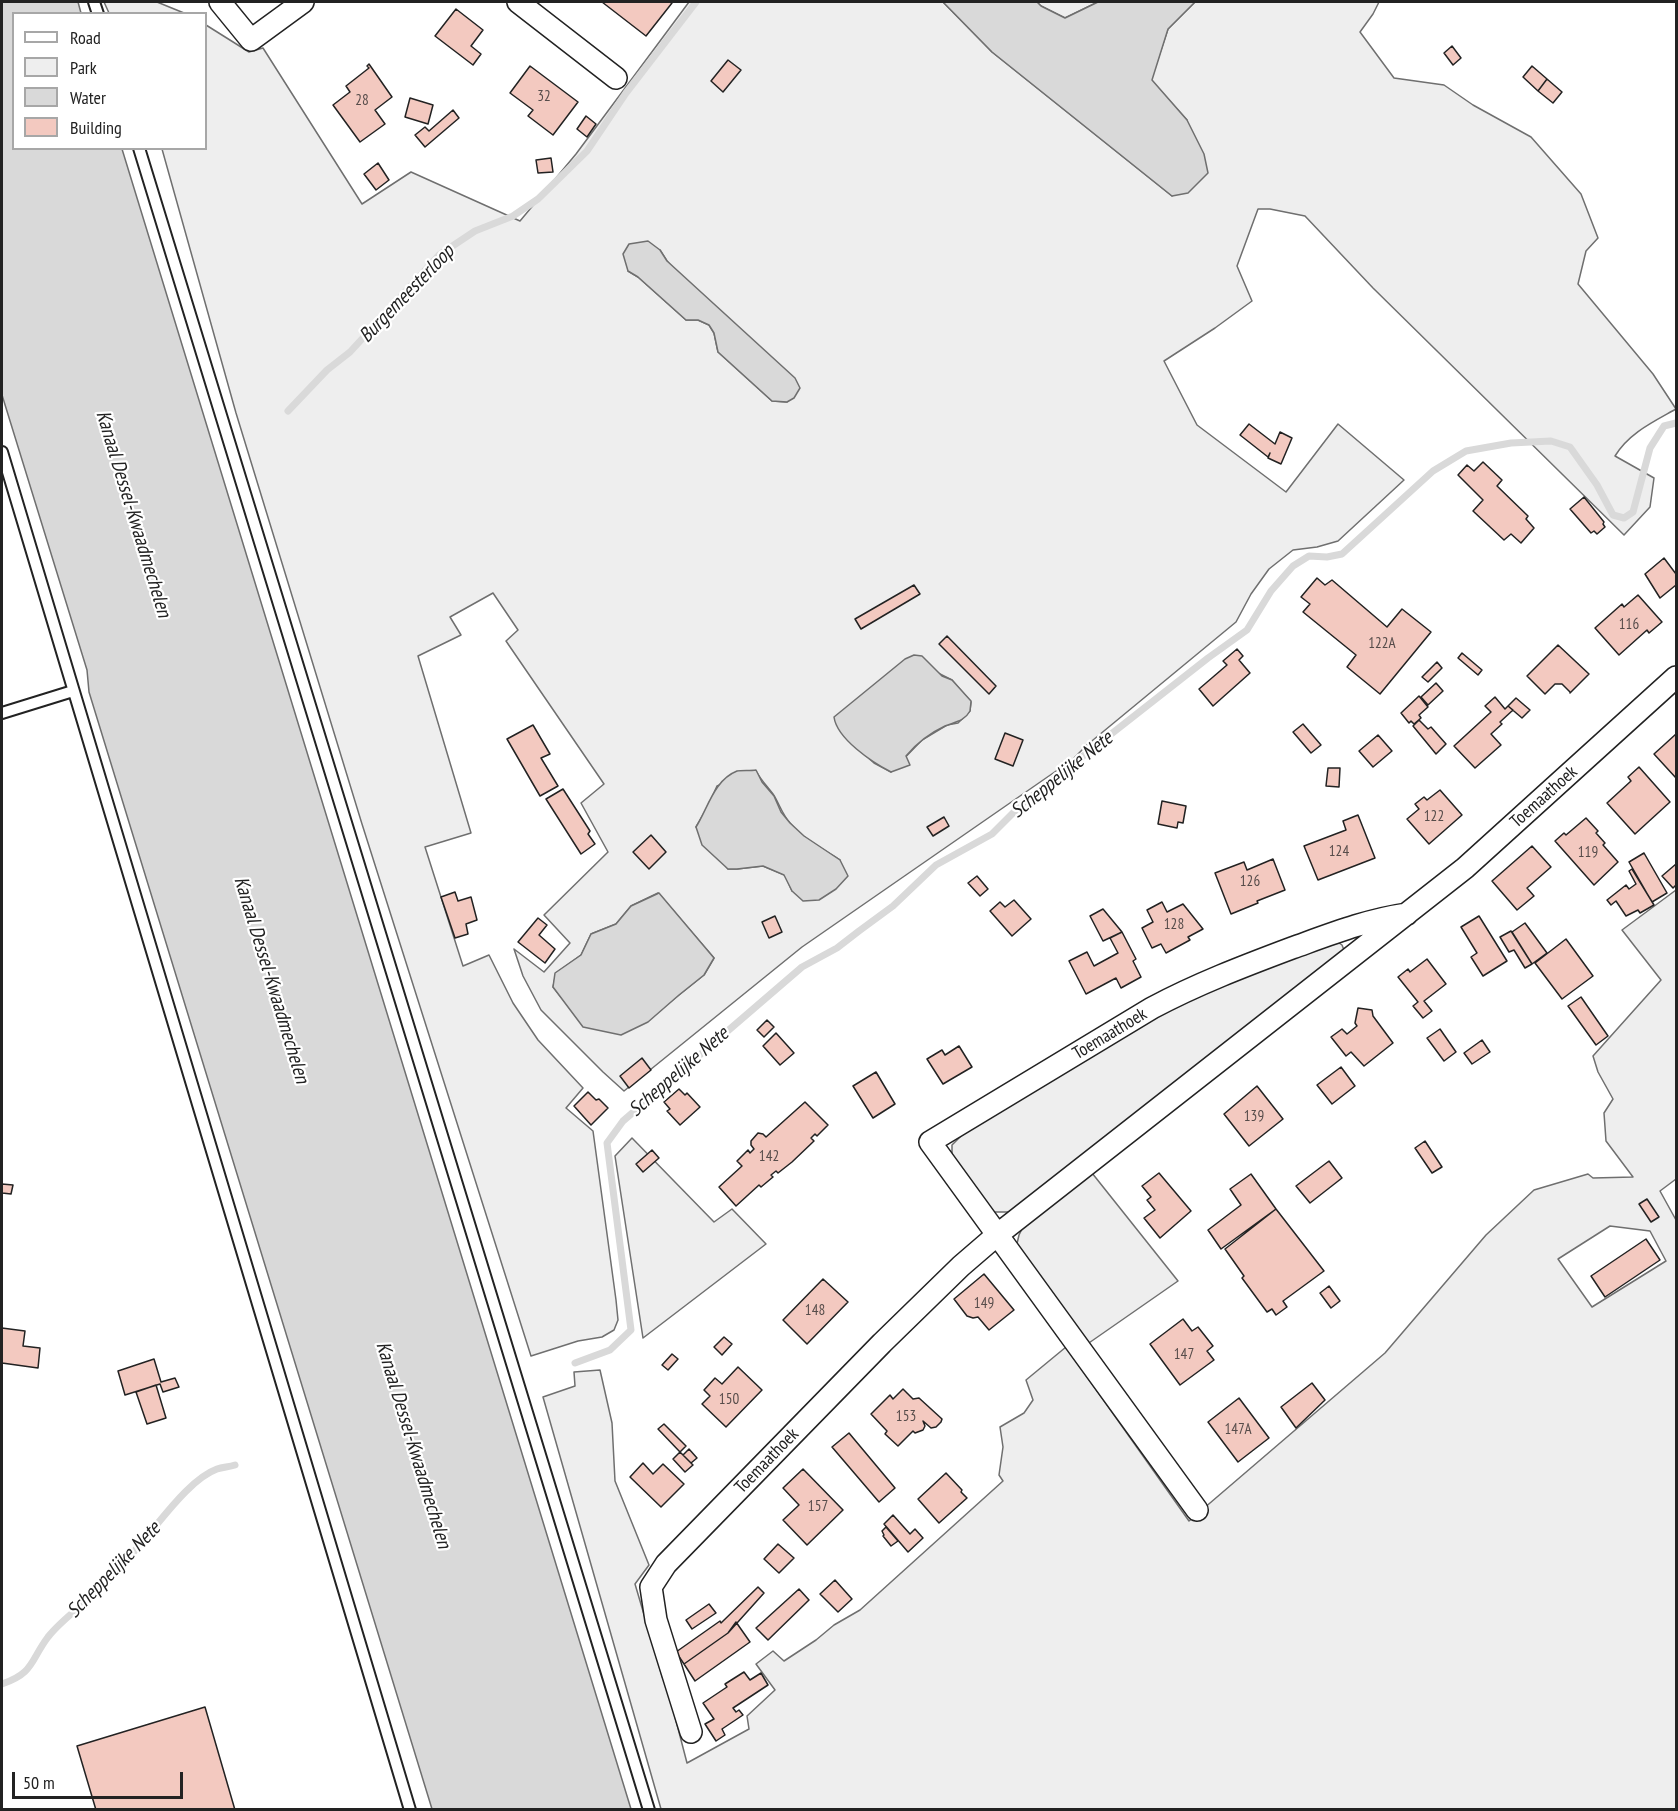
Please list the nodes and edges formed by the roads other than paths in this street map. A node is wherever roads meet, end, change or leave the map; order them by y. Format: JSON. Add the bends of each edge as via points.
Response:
{"nodes":[{"id":1,"x":220,"y":2,"type":"edge"},
{"id":2,"x":303,"y":2,"type":"edge"},
{"id":3,"x":518,"y":2,"type":"edge"},
{"id":4,"x":616,"y":78,"type":"dead end"},
{"id":5,"x":140,"y":150,"type":"edge"},
{"id":6,"x":2,"y":452,"type":"edge"},
{"id":7,"x":1677,"y":677,"type":"edge"},
{"id":8,"x":73,"y":691,"type":"junction"},
{"id":9,"x":2,"y":713,"type":"edge"},
{"id":10,"x":1409,"y":913,"type":"junction"},
{"id":11,"x":997,"y":1235,"type":"junction"},
{"id":12,"x":1197,"y":1510,"type":"dead end"},
{"id":13,"x":691,"y":1732,"type":"dead end"},
{"id":14,"x":410,"y":1809,"type":"edge"},
{"id":15,"x":650,"y":1809,"type":"edge"}],
"edges":[{"from":1,"to":2,"type":"street","via":[[251,40]]},
{"from":3,"to":4,"type":"street"},
{"from":5,"to":15,"type":"lane"},
{"from":6,"to":8,"type":"lane"},
{"from":7,"to":10,"type":"street","name":"Toemaathoek","via":[[1466,868]]},
{"from":8,"to":9,"type":"lane"},
{"from":8,"to":14,"type":"lane"},
{"from":10,"to":11,"type":"street","name":"Toemaathoek"},
{"from":10,"to":11,"type":"street","name":"Toemaathoek","via":[[1377,918],[1330,934],[1189,989],[930,1142]]},
{"from":11,"to":12,"type":"street","name":"Toemaathoek"},
{"from":11,"to":13,"type":"street","name":"Toemaathoek","via":[[882,1343],[666,1564],[651,1587],[656,1620]]}]}
